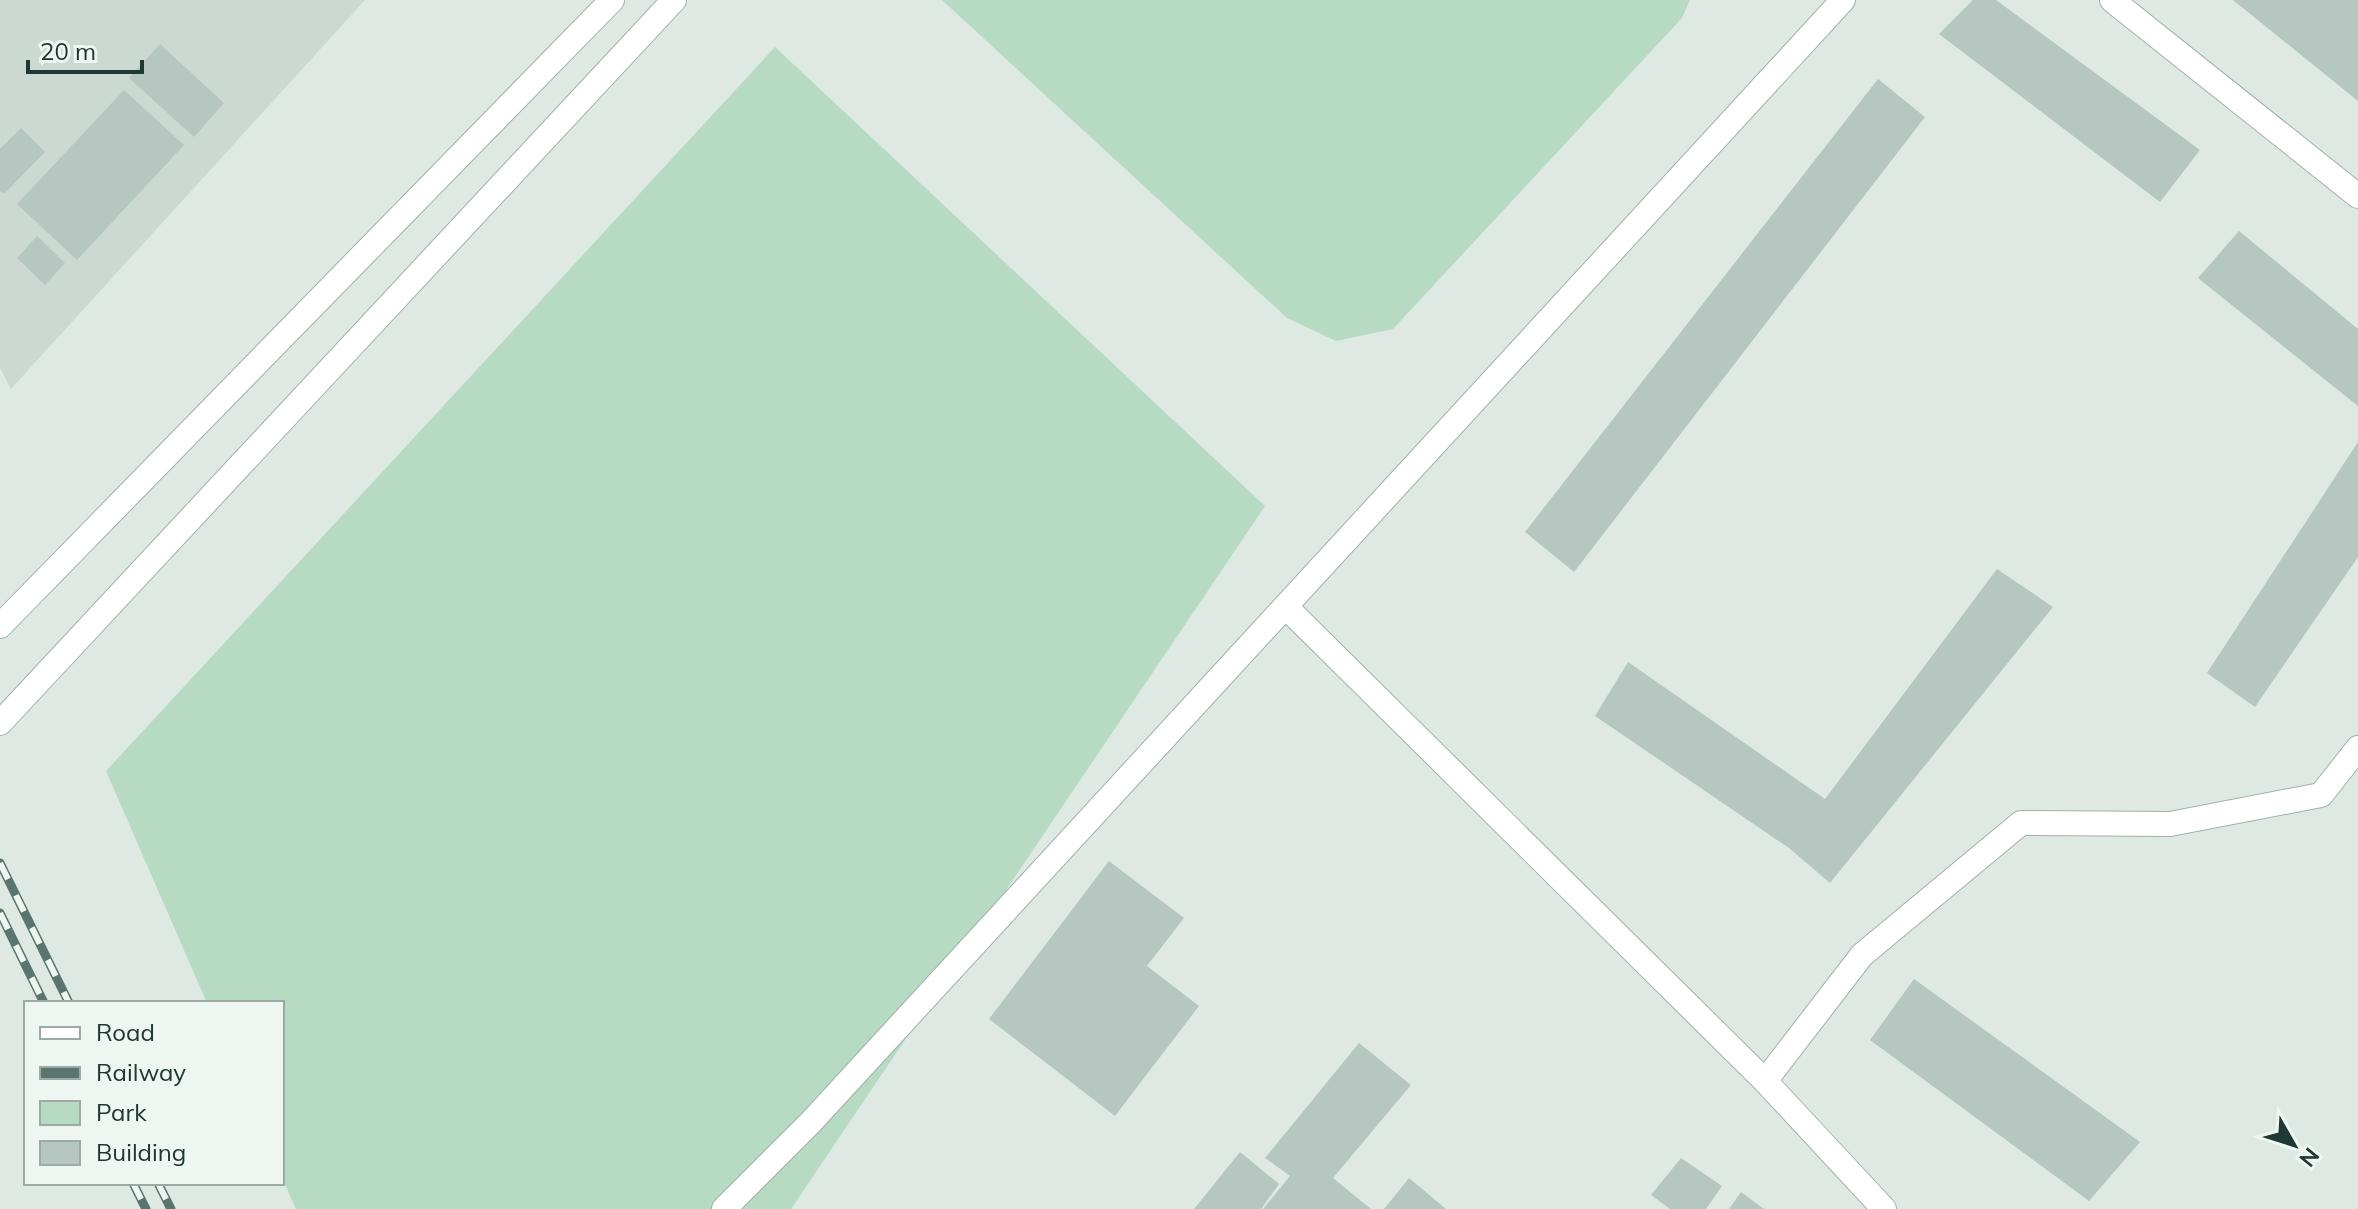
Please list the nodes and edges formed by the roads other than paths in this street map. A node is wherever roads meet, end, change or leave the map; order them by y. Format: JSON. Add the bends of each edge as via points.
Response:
{"nodes":[{"id":1,"x":612,"y":0,"type":"edge"},
{"id":2,"x":674,"y":0,"type":"edge"},
{"id":3,"x":1843,"y":0,"type":"edge"},
{"id":4,"x":2112,"y":0,"type":"edge"},
{"id":5,"x":2358,"y":196,"type":"edge"},
{"id":6,"x":1286,"y":607,"type":"junction"},
{"id":7,"x":0,"y":626,"type":"edge"},
{"id":8,"x":0,"y":723,"type":"edge"},
{"id":9,"x":2358,"y":748,"type":"edge"},
{"id":10,"x":1765,"y":1081,"type":"junction"},
{"id":11,"x":731,"y":1207,"type":"edge"},
{"id":12,"x":1884,"y":1209,"type":"edge"}],
"edges":[{"from":1,"to":7,"type":"street"},
{"from":2,"to":8,"type":"street"},
{"from":3,"to":6,"type":"street"},
{"from":4,"to":5,"type":"street"},
{"from":6,"to":10,"type":"street"},
{"from":6,"to":11,"type":"street"},
{"from":9,"to":10,"type":"street","via":[[2321,795],[2170,824],[2021,823],[1862,955]]},
{"from":10,"to":12,"type":"street"}]}
